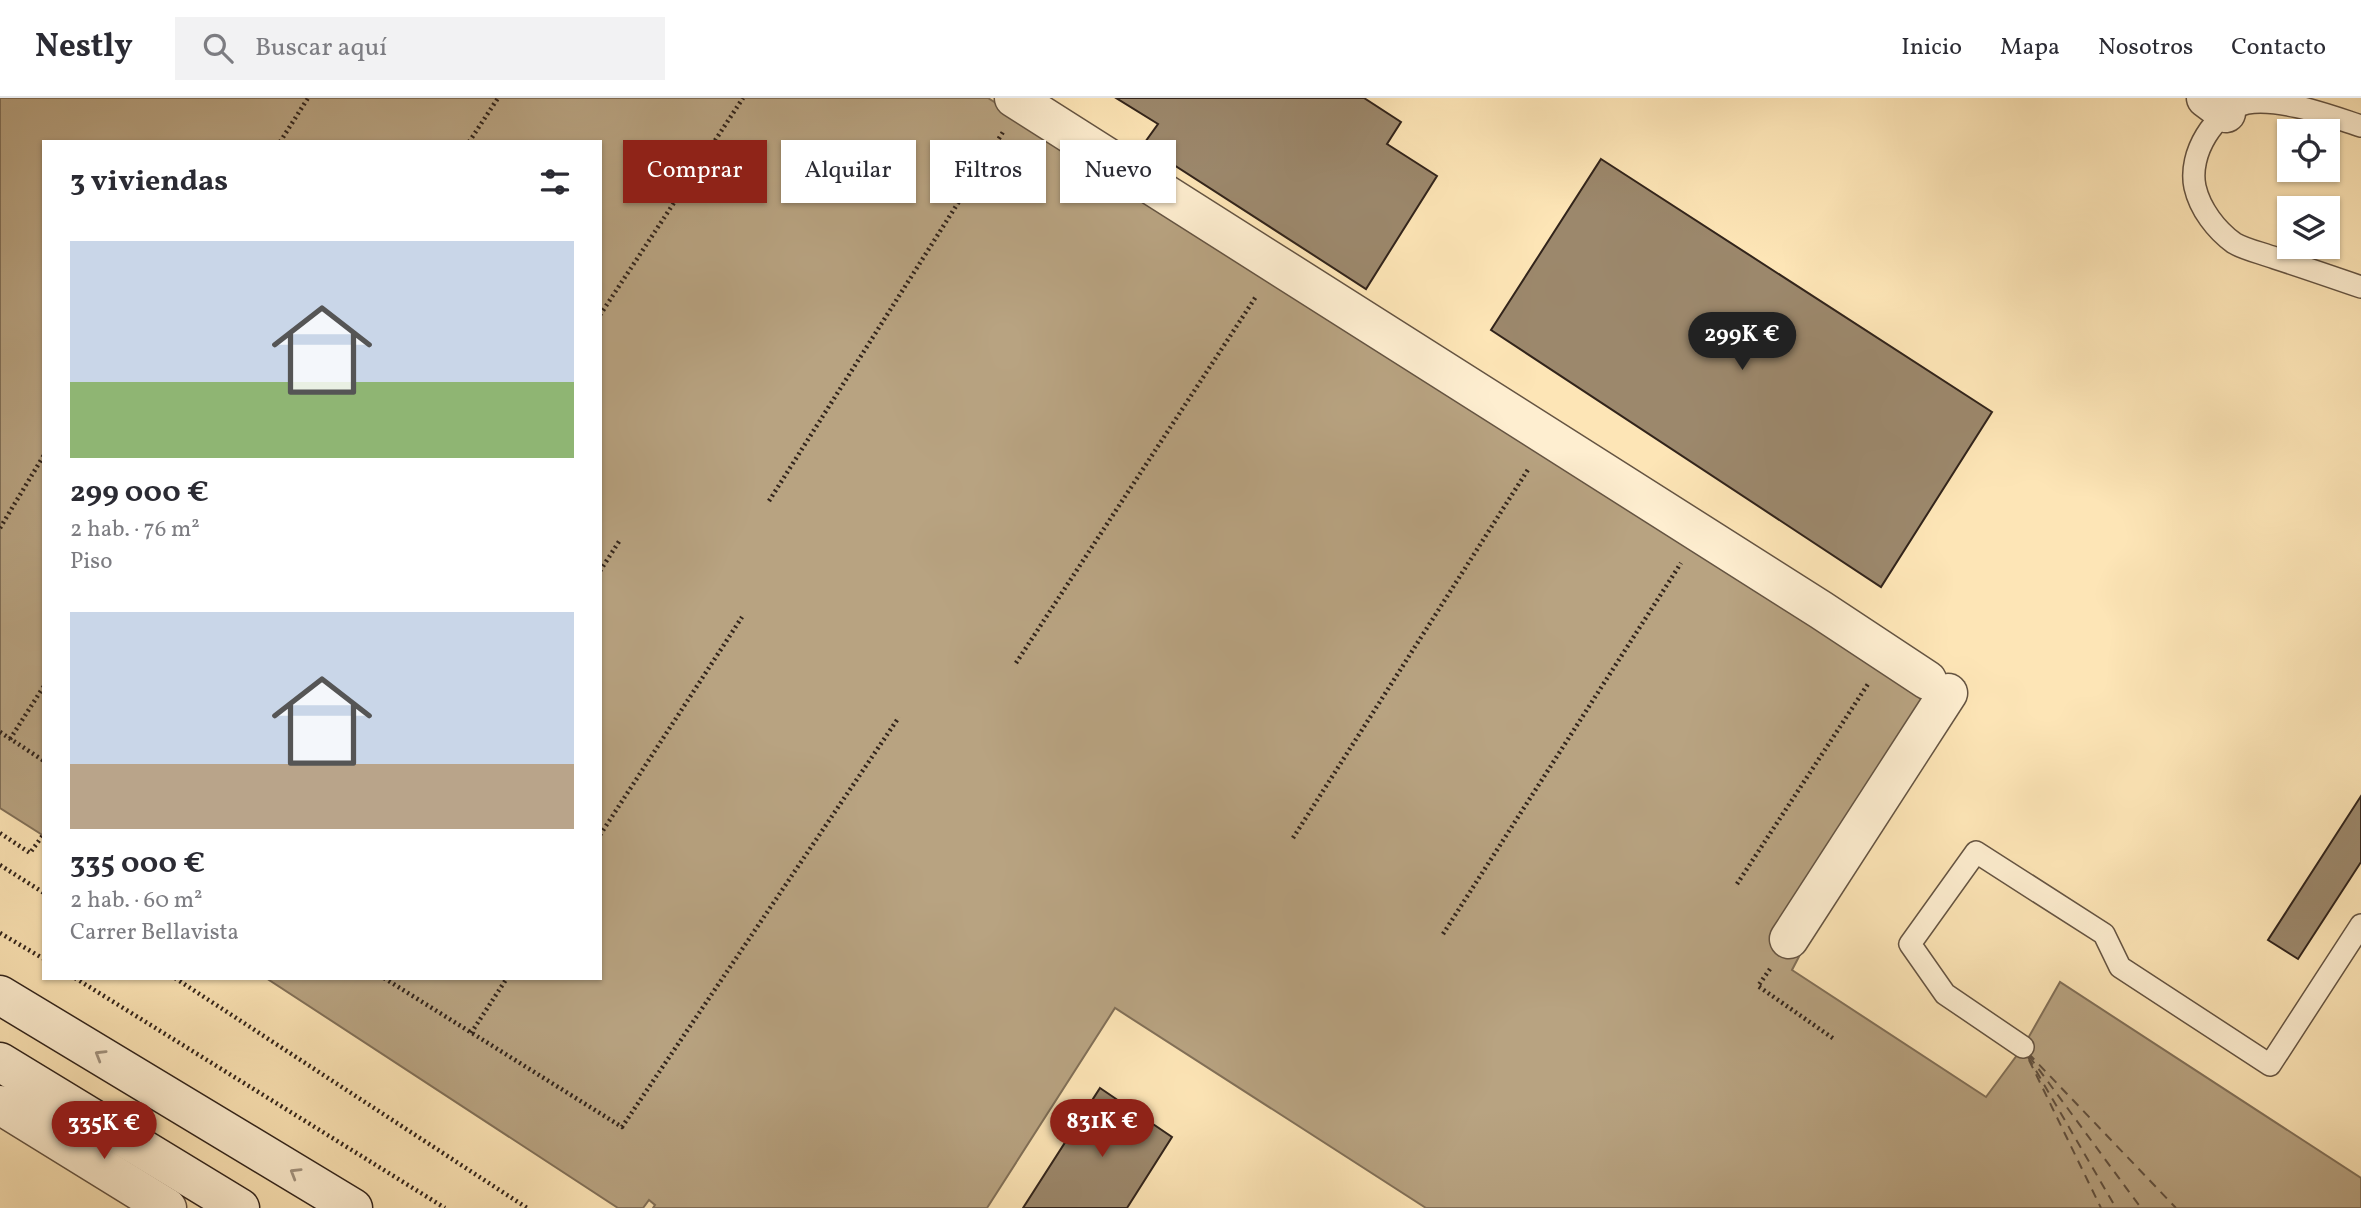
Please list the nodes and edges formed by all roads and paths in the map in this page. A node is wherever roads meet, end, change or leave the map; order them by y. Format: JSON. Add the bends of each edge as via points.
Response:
{"nodes":[{"id":1,"x":308,"y":98,"type":"edge"},
{"id":2,"x":498,"y":98,"type":"edge"},
{"id":3,"x":743,"y":98,"type":"edge"},
{"id":4,"x":2216,"y":105,"type":"edge"},
{"id":5,"x":1010,"y":112,"type":"edge"},
{"id":6,"x":2361,"y":127,"type":"edge"},
{"id":7,"x":281,"y":140,"type":"edge"},
{"id":8,"x":471,"y":140,"type":"edge"},
{"id":9,"x":2361,"y":287,"type":"edge"},
{"id":10,"x":1260,"y":291,"type":"dead end"},
{"id":11,"x":602,"y":312,"type":"edge"},
{"id":12,"x":42,"y":458,"type":"edge"},
{"id":13,"x":1533,"y":462,"type":"dead end"},
{"id":14,"x":769,"y":500,"type":"dead end"},
{"id":15,"x":0,"y":527,"type":"edge"},
{"id":16,"x":620,"y":540,"type":"dead end"},
{"id":17,"x":1683,"y":559,"type":"dead end"},
{"id":18,"x":602,"y":568,"type":"edge"},
{"id":19,"x":743,"y":617,"type":"dead end"},
{"id":20,"x":1016,"y":663,"type":"dead end"},
{"id":21,"x":1873,"y":677,"type":"dead end"},
{"id":22,"x":42,"y":689,"type":"edge"},
{"id":23,"x":899,"y":717,"type":"dead end"},
{"id":24,"x":0,"y":732,"type":"edge"},
{"id":25,"x":10,"y":739,"type":"junction"},
{"id":26,"x":42,"y":760,"type":"edge"},
{"id":27,"x":602,"y":832,"type":"edge"},
{"id":28,"x":0,"y":833,"type":"edge"},
{"id":29,"x":42,"y":836,"type":"edge"},
{"id":30,"x":1293,"y":838,"type":"dead end"},
{"id":31,"x":0,"y":865,"type":"edge"},
{"id":32,"x":1737,"y":884,"type":"dead end"},
{"id":33,"x":42,"y":892,"type":"edge"},
{"id":34,"x":2361,"y":925,"type":"edge"},
{"id":35,"x":0,"y":933,"type":"edge"},
{"id":36,"x":1443,"y":934,"type":"dead end"},
{"id":37,"x":1789,"y":939,"type":"joint"},
{"id":38,"x":42,"y":958,"type":"edge"},
{"id":39,"x":78,"y":980,"type":"edge"},
{"id":40,"x":178,"y":980,"type":"edge"},
{"id":41,"x":387,"y":980,"type":"edge"},
{"id":42,"x":506,"y":980,"type":"edge"},
{"id":43,"x":0,"y":995,"type":"edge"},
{"id":44,"x":471,"y":1034,"type":"junction"},
{"id":45,"x":1834,"y":1039,"type":"dead end"},
{"id":46,"x":2023,"y":1047,"type":"dead end"},
{"id":47,"x":0,"y":1062,"type":"edge"},
{"id":48,"x":0,"y":1105,"type":"edge"},
{"id":49,"x":167,"y":1208,"type":"edge"},
{"id":50,"x":240,"y":1208,"type":"edge"},
{"id":51,"x":353,"y":1208,"type":"edge"},
{"id":52,"x":445,"y":1208,"type":"edge"},
{"id":53,"x":527,"y":1208,"type":"edge"}],
"edges":[{"from":1,"to":7,"type":"path"},
{"from":2,"to":8,"type":"path"},
{"from":3,"to":11,"type":"path"},
{"from":4,"to":6,"type":"lane","via":[[2268,101],[2311,109]]},
{"from":4,"to":9,"type":"lane","via":[[2194,169],[2195,186],[2209,218],[2236,244]]},
{"from":5,"to":14,"type":"path"},
{"from":5,"to":37,"type":"street","via":[[1821,610],[1938,687]]},
{"from":10,"to":20,"type":"path"},
{"from":12,"to":15,"type":"path"},
{"from":13,"to":30,"type":"path"},
{"from":16,"to":18,"type":"path"},
{"from":17,"to":36,"type":"path"},
{"from":19,"to":27,"type":"path"},
{"from":21,"to":32,"type":"path"},
{"from":22,"to":25,"type":"path"},
{"from":23,"to":44,"type":"path","via":[[622,1127]]},
{"from":24,"to":25,"type":"path"},
{"from":25,"to":26,"type":"path"},
{"from":28,"to":29,"type":"path","via":[[30,853]]},
{"from":31,"to":33,"type":"path"},
{"from":34,"to":46,"type":"lane","via":[[2270,1065],[2120,967],[2104,934],[1976,852],[1910,944],[1945,994]]},
{"from":35,"to":38,"type":"path"},
{"from":37,"to":45,"type":"path","via":[[1758,986]]},
{"from":39,"to":52,"type":"path"},
{"from":40,"to":53,"type":"path"},
{"from":41,"to":44,"type":"path"},
{"from":42,"to":44,"type":"path"},
{"from":51,"to":43,"type":"street","one_way":true},
{"from":47,"to":50,"type":"street"},
{"from":48,"to":49,"type":"street"}]}
